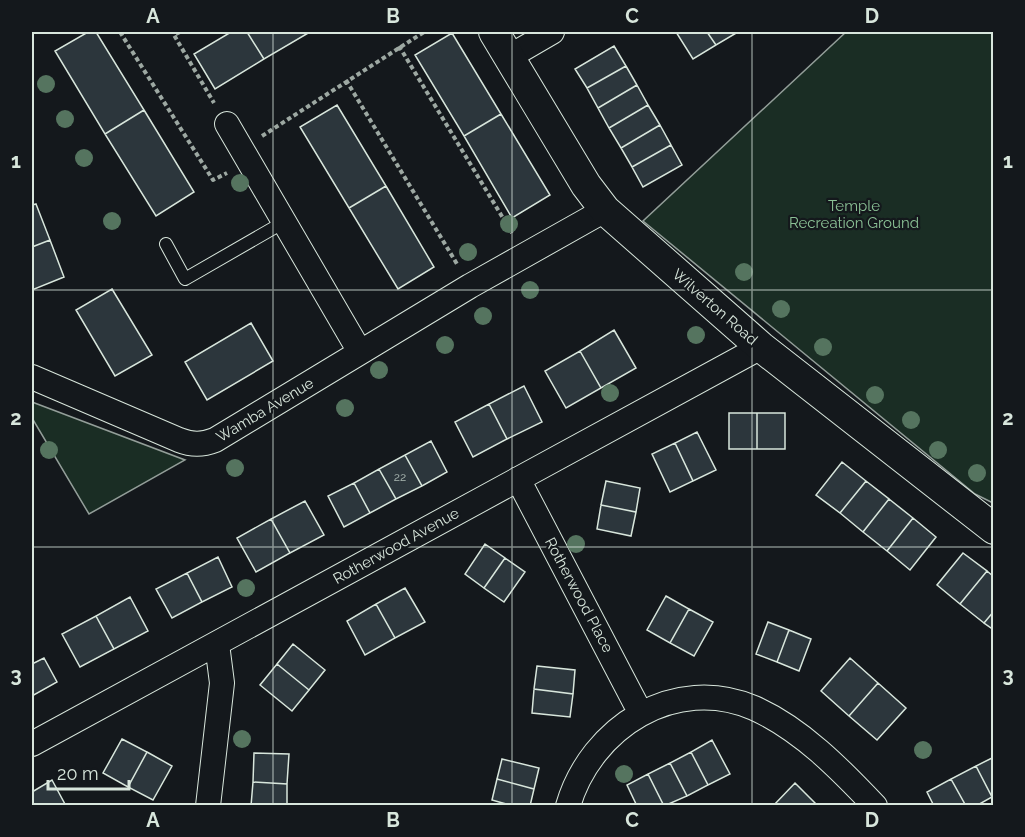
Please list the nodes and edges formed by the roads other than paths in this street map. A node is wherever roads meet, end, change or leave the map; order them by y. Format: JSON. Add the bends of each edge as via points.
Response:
{"nodes":[{"id":1,"x":552,"y":32,"type":"edge"},
{"id":2,"x":502,"y":44,"type":"edge"},
{"id":3,"x":227,"y":124,"type":"road end"},
{"id":4,"x":605,"y":210,"type":"junction"},
{"id":5,"x":284,"y":222,"type":"junction"},
{"id":6,"x":166,"y":244,"type":"dead end"},
{"id":7,"x":761,"y":347,"type":"junction"},
{"id":8,"x":360,"y":352,"type":"junction"},
{"id":9,"x":32,"y":377,"type":"edge"},
{"id":10,"x":518,"y":479,"type":"junction"},
{"id":11,"x":993,"y":529,"type":"edge"},
{"id":12,"x":217,"y":644,"type":"junction"},
{"id":13,"x":640,"y":712,"type":"junction"},
{"id":14,"x":32,"y":744,"type":"edge"},
{"id":15,"x":208,"y":806,"type":"edge"},
{"id":16,"x":568,"y":806,"type":"edge"},
{"id":17,"x":875,"y":806,"type":"edge"}],
"edges":[{"from":1,"to":2,"type":"street"},
{"from":2,"to":4,"type":"street","name":"Wilverton Road"},
{"from":3,"to":5,"type":"street"},
{"from":4,"to":7,"type":"street","name":"Wilverton Road"},
{"from":4,"to":8,"type":"street","name":"Wamba Avenue"},
{"from":5,"to":6,"type":"lane","via":[[185,279]]},
{"from":5,"to":8,"type":"street"},
{"from":7,"to":10,"type":"street","name":"Rotherwood Avenue"},
{"from":7,"to":11,"type":"street","name":"Wilverton Road"},
{"from":8,"to":9,"type":"street","name":"Wamba Avenue","via":[[204,444],[178,440]]},
{"from":10,"to":12,"type":"street","name":"Rotherwood Avenue"},
{"from":10,"to":13,"type":"street","name":"Rotherwood Place"},
{"from":12,"to":14,"type":"street","name":"Rotherwood Avenue"},
{"from":12,"to":15,"type":"street","via":[[222,683]]},
{"from":13,"to":16,"type":"street","via":[[596,751]]},
{"from":13,"to":17,"type":"street","via":[[694,699],[726,700],[754,708],[791,730],[840,770]]}]}
